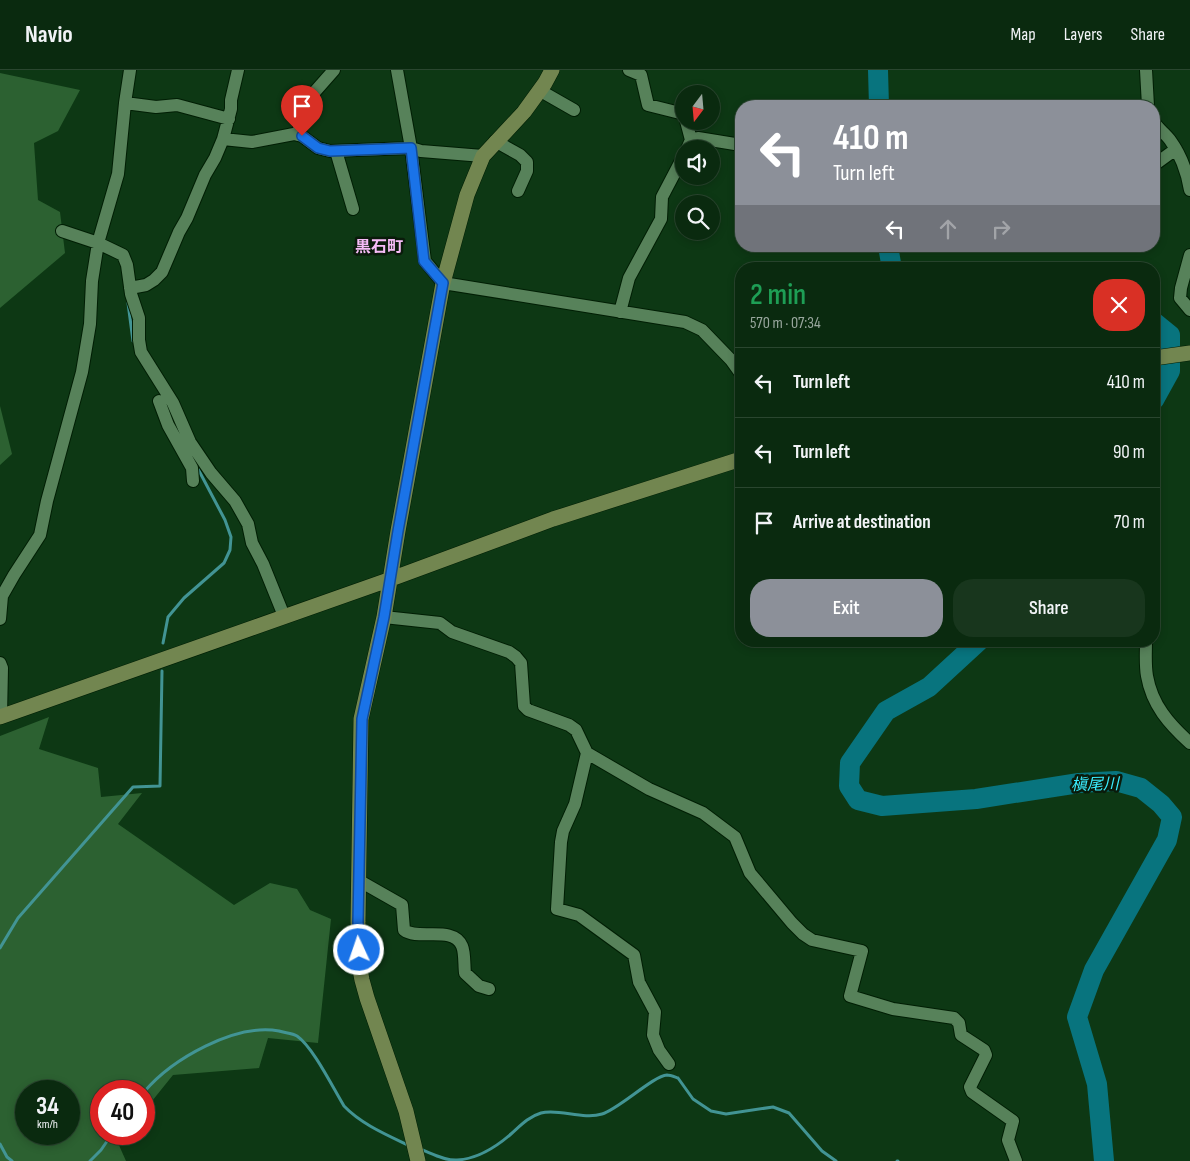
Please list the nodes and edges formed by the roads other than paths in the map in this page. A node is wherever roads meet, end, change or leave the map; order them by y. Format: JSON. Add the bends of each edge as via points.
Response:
{"nodes":[{"id":1,"x":130,"y":70,"type":"edge"},
{"id":2,"x":238,"y":70,"type":"edge"},
{"id":3,"x":334,"y":70,"type":"edge"},
{"id":4,"x":397,"y":70,"type":"edge"},
{"id":5,"x":552,"y":70,"type":"edge"},
{"id":6,"x":629,"y":70,"type":"edge"},
{"id":7,"x":1146,"y":70,"type":"edge"},
{"id":8,"x":539,"y":90,"type":"junction"},
{"id":9,"x":1148,"y":100,"type":"edge"},
{"id":10,"x":125,"y":103,"type":"junction"},
{"id":11,"x":574,"y":110,"type":"dead end"},
{"id":12,"x":675,"y":112,"type":"edge"},
{"id":13,"x":229,"y":119,"type":"junction"},
{"id":14,"x":1160,"y":129,"type":"edge"},
{"id":15,"x":298,"y":135,"type":"junction"},
{"id":16,"x":223,"y":139,"type":"junction"},
{"id":17,"x":695,"y":140,"type":"edge"},
{"id":18,"x":710,"y":140,"type":"edge"},
{"id":19,"x":495,"y":141,"type":"junction"},
{"id":20,"x":720,"y":142,"type":"edge"},
{"id":21,"x":735,"y":144,"type":"edge"},
{"id":22,"x":411,"y":148,"type":"junction"},
{"id":23,"x":1176,"y":149,"type":"junction"},
{"id":24,"x":336,"y":151,"type":"junction"},
{"id":25,"x":483,"y":156,"type":"junction"},
{"id":26,"x":1160,"y":161,"type":"edge"},
{"id":27,"x":675,"y":172,"type":"edge"},
{"id":28,"x":1190,"y":190,"type":"edge"},
{"id":29,"x":518,"y":191,"type":"dead end"},
{"id":30,"x":352,"y":209,"type":"dead end"},
{"id":31,"x":62,"y":231,"type":"dead end"},
{"id":32,"x":98,"y":243,"type":"junction"},
{"id":33,"x":1190,"y":255,"type":"edge"},
{"id":34,"x":443,"y":283,"type":"junction"},
{"id":35,"x":130,"y":288,"type":"junction"},
{"id":36,"x":1190,"y":310,"type":"edge"},
{"id":37,"x":620,"y":312,"type":"junction"},
{"id":38,"x":1190,"y":352,"type":"edge"},
{"id":39,"x":1160,"y":357,"type":"edge"},
{"id":40,"x":735,"y":366,"type":"edge"},
{"id":41,"x":159,"y":401,"type":"dead end"},
{"id":42,"x":172,"y":415,"type":"junction"},
{"id":43,"x":735,"y":461,"type":"edge"},
{"id":44,"x":193,"y":481,"type":"dead end"},
{"id":45,"x":391,"y":579,"type":"junction"},
{"id":46,"x":284,"y":616,"type":"junction"},
{"id":47,"x":384,"y":617,"type":"junction"},
{"id":48,"x":0,"y":619,"type":"edge"},
{"id":49,"x":1146,"y":647,"type":"edge"},
{"id":50,"x":0,"y":663,"type":"edge"},
{"id":51,"x":1,"y":717,"type":"edge"},
{"id":52,"x":1190,"y":743,"type":"edge"},
{"id":53,"x":587,"y":753,"type":"junction"},
{"id":54,"x":358,"y":880,"type":"junction"},
{"id":55,"x":489,"y":989,"type":"dead end"},
{"id":56,"x":669,"y":1064,"type":"dead end"},
{"id":57,"x":418,"y":1161,"type":"edge"},
{"id":58,"x":1016,"y":1161,"type":"edge"}],
"edges":[{"from":1,"to":10,"type":"street"},
{"from":2,"to":13,"type":"street"},
{"from":3,"to":15,"type":"street","via":[[304,104]]},
{"from":4,"to":22,"type":"street"},
{"from":5,"to":8,"type":"street"},
{"from":6,"to":12,"type":"street","via":[[641,76],[648,105]]},
{"from":7,"to":9,"type":"street"},
{"from":8,"to":11,"type":"street"},
{"from":8,"to":19,"type":"street","via":[[524,112]]},
{"from":10,"to":13,"type":"street","via":[[156,107],[177,105]]},
{"from":10,"to":32,"type":"street","via":[[118,174]]},
{"from":13,"to":16,"type":"street"},
{"from":14,"to":23,"type":"street"},
{"from":15,"to":16,"type":"street","via":[[252,142]]},
{"from":15,"to":24,"type":"street","via":[[318,148]]},
{"from":16,"to":35,"type":"street","via":[[162,272],[146,285]]},
{"from":17,"to":18,"type":"street"},
{"from":19,"to":25,"type":"street"},
{"from":19,"to":29,"type":"street","via":[[527,162],[527,171]]},
{"from":20,"to":21,"type":"street"},
{"from":22,"to":24,"type":"street"},
{"from":22,"to":25,"type":"street"},
{"from":22,"to":34,"type":"street","via":[[424,261]]},
{"from":23,"to":26,"type":"street"},
{"from":23,"to":28,"type":"street"},
{"from":24,"to":30,"type":"street"},
{"from":25,"to":34,"type":"street","via":[[467,195]]},
{"from":27,"to":37,"type":"street","via":[[662,197],[661,219],[629,278]]},
{"from":31,"to":32,"type":"street"},
{"from":32,"to":35,"type":"street","via":[[124,255]]},
{"from":32,"to":48,"type":"street","via":[[82,372],[40,534],[2,596]]},
{"from":33,"to":36,"type":"street","via":[[1180,298]]},
{"from":34,"to":37,"type":"street"},
{"from":34,"to":45,"type":"street"},
{"from":35,"to":42,"type":"street","via":[[139,318],[142,352]]},
{"from":37,"to":40,"type":"street","via":[[685,322],[702,330]]},
{"from":38,"to":39,"type":"street"},
{"from":41,"to":42,"type":"street"},
{"from":42,"to":44,"type":"street","via":[[168,425],[192,468]]},
{"from":42,"to":46,"type":"street","via":[[210,474],[234,501],[248,524],[252,543]]},
{"from":43,"to":45,"type":"street","via":[[553,519]]},
{"from":45,"to":46,"type":"street"},
{"from":45,"to":47,"type":"street"},
{"from":46,"to":51,"type":"street"},
{"from":47,"to":53,"type":"street","via":[[440,623],[452,632],[509,652],[521,663],[524,706],[576,730]]},
{"from":47,"to":54,"type":"street","via":[[362,719]]},
{"from":49,"to":52,"type":"street","via":[[1146,674],[1151,692],[1170,725]]},
{"from":50,"to":51,"type":"street"},
{"from":53,"to":56,"type":"street","via":[[575,804],[563,831],[557,909],[579,915],[634,955],[639,982],[655,1012],[653,1035]]},
{"from":53,"to":58,"type":"street","via":[[649,789],[704,813],[736,837],[750,872],[807,937],[862,951],[850,996],[893,1009],[954,1018],[959,1023],[961,1035],[984,1050],[986,1055],[970,1087],[972,1092],[1013,1121],[1008,1140]]},
{"from":54,"to":55,"type":"street","via":[[402,905],[404,930],[409,934],[446,934],[456,939],[462,946],[465,973],[479,986]]},
{"from":54,"to":57,"type":"street","via":[[362,980],[406,1111]]}]}
